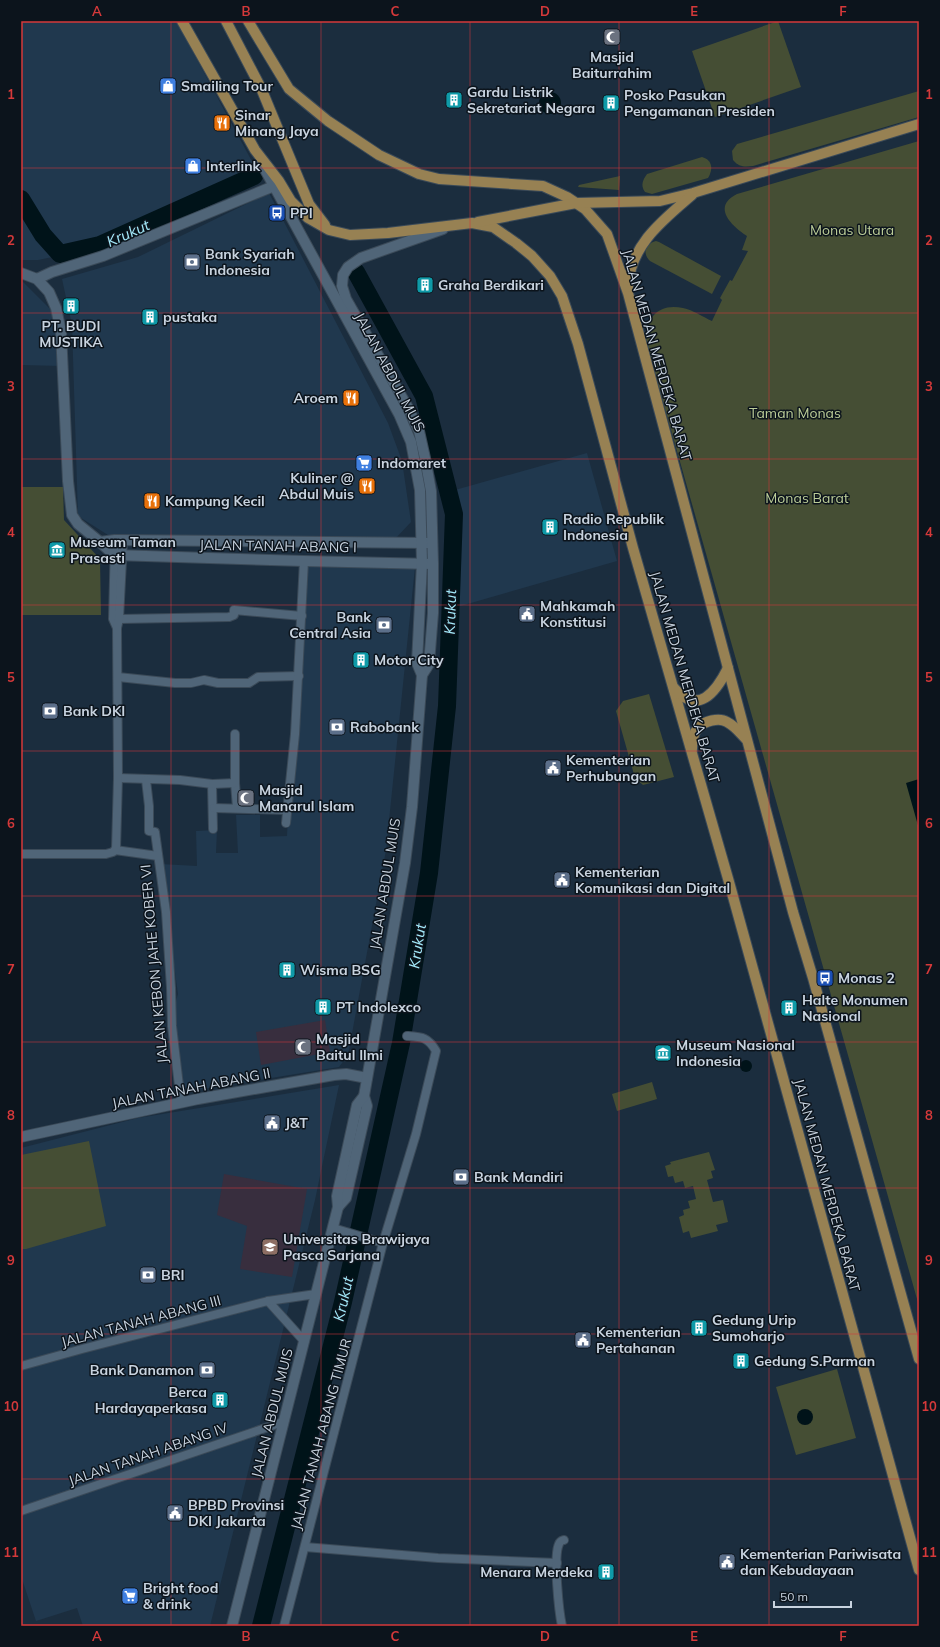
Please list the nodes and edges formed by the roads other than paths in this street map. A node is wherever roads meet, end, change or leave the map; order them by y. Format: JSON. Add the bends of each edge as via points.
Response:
{"nodes":[{"id":1,"x":182,"y":21,"type":"edge"},
{"id":2,"x":226,"y":21,"type":"edge"},
{"id":3,"x":248,"y":21,"type":"edge"},
{"id":4,"x":919,"y":124,"type":"edge"},
{"id":5,"x":255,"y":150,"type":"junction"},
{"id":6,"x":274,"y":186,"type":"junction"},
{"id":7,"x":693,"y":193,"type":"junction"},
{"id":8,"x":576,"y":203,"type":"junction"},
{"id":9,"x":472,"y":223,"type":"junction"},
{"id":10,"x":450,"y":226,"type":"junction"},
{"id":11,"x":329,"y":230,"type":"junction"},
{"id":12,"x":21,"y":273,"type":"edge"},
{"id":13,"x":37,"y":279,"type":"junction"},
{"id":14,"x":628,"y":293,"type":"junction"},
{"id":15,"x":119,"y":541,"type":"junction"},
{"id":16,"x":100,"y":542,"type":"junction"},
{"id":17,"x":422,"y":543,"type":"junction"},
{"id":18,"x":433,"y":543,"type":"junction"},
{"id":19,"x":118,"y":555,"type":"junction"},
{"id":20,"x":304,"y":561,"type":"junction"},
{"id":21,"x":422,"y":563,"type":"junction"},
{"id":22,"x":434,"y":564,"type":"junction"},
{"id":23,"x":302,"y":616,"type":"junction"},
{"id":24,"x":119,"y":619,"type":"junction"},
{"id":25,"x":117,"y":628,"type":"junction"},
{"id":26,"x":728,"y":668,"type":"junction"},
{"id":27,"x":422,"y":675,"type":"junction"},
{"id":28,"x":299,"y":676,"type":"junction"},
{"id":29,"x":118,"y":677,"type":"junction"},
{"id":30,"x":672,"y":686,"type":"junction"},
{"id":31,"x":234,"y":734,"type":"dead end"},
{"id":32,"x":747,"y":741,"type":"junction"},
{"id":33,"x":692,"y":755,"type":"junction"},
{"id":34,"x":118,"y":778,"type":"junction"},
{"id":35,"x":146,"y":780,"type":"junction"},
{"id":36,"x":235,"y":783,"type":"junction"},
{"id":37,"x":213,"y":784,"type":"junction"},
{"id":38,"x":214,"y":808,"type":"junction"},
{"id":39,"x":237,"y":808,"type":"junction"},
{"id":40,"x":287,"y":810,"type":"junction"},
{"id":41,"x":286,"y":823,"type":"dead end"},
{"id":42,"x":213,"y":829,"type":"dead end"},
{"id":43,"x":114,"y":851,"type":"junction"},
{"id":44,"x":21,"y":854,"type":"edge"},
{"id":45,"x":158,"y":856,"type":"junction"},
{"id":46,"x":407,"y":1036,"type":"dead end"},
{"id":47,"x":367,"y":1078,"type":"junction"},
{"id":48,"x":181,"y":1103,"type":"junction"},
{"id":49,"x":21,"y":1137,"type":"edge"},
{"id":50,"x":338,"y":1230,"type":"junction"},
{"id":51,"x":383,"y":1243,"type":"junction"},
{"id":52,"x":316,"y":1294,"type":"junction"},
{"id":53,"x":268,"y":1301,"type":"junction"},
{"id":54,"x":304,"y":1341,"type":"junction"},
{"id":55,"x":919,"y":1359,"type":"edge"},
{"id":56,"x":21,"y":1366,"type":"edge"},
{"id":57,"x":283,"y":1422,"type":"junction"},
{"id":58,"x":21,"y":1511,"type":"edge"},
{"id":59,"x":564,"y":1540,"type":"dead end"},
{"id":60,"x":305,"y":1547,"type":"junction"},
{"id":61,"x":557,"y":1563,"type":"junction"},
{"id":62,"x":919,"y":1570,"type":"edge"},
{"id":63,"x":232,"y":1626,"type":"edge"},
{"id":64,"x":284,"y":1626,"type":"edge"},
{"id":65,"x":562,"y":1626,"type":"edge"}],
"edges":[{"from":1,"to":5,"type":"main road","name":"JALAN MEDAN MERDEKA BARAT"},
{"from":2,"to":11,"type":"main road","via":[[261,88],[309,204]]},
{"from":3,"to":8,"type":"main road","name":"JALAN MEDAN MERDEKA BARAT","via":[[289,88],[328,121],[379,155],[419,174],[439,179],[543,186]]},
{"from":4,"to":7,"type":"main road"},
{"from":5,"to":6,"type":"main road","name":"JALAN ABDUL MUIS"},
{"from":5,"to":11,"type":"main road","name":"JALAN MEDAN MERDEKA BARAT","via":[[279,181],[291,202],[308,218]]},
{"from":6,"to":13,"type":"main road","via":[[103,256]]},
{"from":6,"to":17,"type":"main road","name":"JALAN ABDUL MUIS","via":[[409,433],[420,490]]},
{"from":7,"to":8,"type":"main road","via":[[660,201]]},
{"from":7,"to":14,"type":"main road","via":[[657,225],[642,244],[630,270]]},
{"from":8,"to":9,"type":"main road"},
{"from":8,"to":14,"type":"main road","name":"JALAN MEDAN MERDEKA BARAT","via":[[593,217],[607,234]]},
{"from":9,"to":10,"type":"main road","name":"JALAN MEDAN MERDEKA BARAT"},
{"from":9,"to":30,"type":"main road","name":"JALAN MEDAN MERDEKA BARAT","via":[[493,228],[516,243],[550,276],[562,296],[574,331]]},
{"from":10,"to":11,"type":"main road","name":"JALAN MEDAN MERDEKA BARAT","via":[[388,234],[350,235]]},
{"from":10,"to":18,"type":"main road","name":"JALAN ABDUL MUIS","via":[[361,258],[348,267],[342,286],[346,299],[408,408],[418,431],[431,491]]},
{"from":12,"to":13,"type":"main road"},
{"from":13,"to":16,"type":"main road","via":[[49,292],[56,308],[61,332],[71,511],[78,524]]},
{"from":14,"to":26,"type":"main road","name":"JALAN MEDAN MERDEKA BARAT"},
{"from":15,"to":16,"type":"main road","name":"JALAN TANAH ABANG I"},
{"from":15,"to":17,"type":"main road","name":"JALAN TANAH ABANG I"},
{"from":15,"to":19,"type":"street"},
{"from":16,"to":19,"type":"main road"},
{"from":17,"to":18,"type":"main road","name":"JALAN TANAH ABANG I"},
{"from":17,"to":21,"type":"main road","name":"JALAN ABDUL MUIS"},
{"from":18,"to":22,"type":"main road","name":"JALAN ABDUL MUIS"},
{"from":19,"to":20,"type":"main road","name":"JALAN TANAH ABANG I"},
{"from":19,"to":24,"type":"street"},
{"from":19,"to":25,"type":"street","via":[[113,619]]},
{"from":20,"to":21,"type":"main road","name":"JALAN TANAH ABANG I"},
{"from":20,"to":23,"type":"street"},
{"from":21,"to":22,"type":"main road","name":"JALAN TANAH ABANG I"},
{"from":21,"to":27,"type":"main road","name":"JALAN ABDUL MUIS","via":[[417,663]]},
{"from":22,"to":27,"type":"main road","name":"JALAN ABDUL MUIS","via":[[429,664]]},
{"from":23,"to":24,"type":"street","via":[[234,610],[234,615],[229,617]]},
{"from":23,"to":28,"type":"street"},
{"from":24,"to":25,"type":"street"},
{"from":25,"to":29,"type":"street"},
{"from":26,"to":30,"type":"main road","via":[[721,684],[704,699],[690,700],[680,695]]},
{"from":26,"to":32,"type":"main road","name":"JALAN MEDAN MERDEKA BARAT"},
{"from":27,"to":47,"type":"main road","name":"JALAN ABDUL MUIS","via":[[405,864]]},
{"from":28,"to":29,"type":"street","via":[[258,677],[250,682],[238,683],[204,680],[175,683]]},
{"from":28,"to":40,"type":"street"},
{"from":29,"to":34,"type":"street"},
{"from":30,"to":33,"type":"main road","name":"JALAN MEDAN MERDEKA BARAT"},
{"from":31,"to":36,"type":"street"},
{"from":32,"to":33,"type":"main road","via":[[726,721],[709,721],[698,727],[695,733]]},
{"from":32,"to":55,"type":"main road","name":"JALAN MEDAN MERDEKA BARAT"},
{"from":33,"to":62,"type":"main road","name":"JALAN MEDAN MERDEKA BARAT"},
{"from":34,"to":35,"type":"street"},
{"from":34,"to":43,"type":"street","via":[[117,847]]},
{"from":35,"to":37,"type":"street","via":[[180,780]]},
{"from":35,"to":45,"type":"street","name":"JALAN KEBON JAHE KOBER VI","via":[[149,831],[155,831]]},
{"from":36,"to":37,"type":"street"},
{"from":36,"to":39,"type":"street"},
{"from":37,"to":38,"type":"street"},
{"from":38,"to":39,"type":"street"},
{"from":38,"to":42,"type":"street"},
{"from":39,"to":40,"type":"street"},
{"from":40,"to":41,"type":"street"},
{"from":43,"to":44,"type":"street","via":[[106,854]]},
{"from":43,"to":45,"type":"street"},
{"from":45,"to":48,"type":"street","name":"JALAN KEBON JAHE KOBER VI","via":[[166,912],[172,1026]]},
{"from":46,"to":51,"type":"street","name":"JALAN TANAH ABANG TIMUR","via":[[430,1041],[436,1051],[416,1134]]},
{"from":47,"to":48,"type":"main road","name":"JALAN TANAH ABANG II","via":[[346,1074],[334,1075]]},
{"from":47,"to":50,"type":"main road","name":"JALAN ABDUL MUIS","via":[[364,1096],[356,1108],[337,1196]]},
{"from":48,"to":49,"type":"main road","name":"JALAN TANAH ABANG II"},
{"from":50,"to":51,"type":"street"},
{"from":50,"to":52,"type":"main road","name":"JALAN ABDUL MUIS"},
{"from":51,"to":60,"type":"street","name":"JALAN TANAH ABANG TIMUR"},
{"from":52,"to":53,"type":"street","name":"JALAN TANAH ABANG III"},
{"from":52,"to":54,"type":"main road","name":"JALAN ABDUL MUIS"},
{"from":53,"to":54,"type":"street"},
{"from":53,"to":56,"type":"street","name":"JALAN TANAH ABANG III"},
{"from":54,"to":57,"type":"main road","name":"JALAN ABDUL MUIS"},
{"from":57,"to":58,"type":"street","name":"JALAN TANAH ABANG IV"},
{"from":57,"to":63,"type":"main road","name":"JALAN ABDUL MUIS"},
{"from":59,"to":61,"type":"street","via":[[558,1548]]},
{"from":60,"to":61,"type":"street","via":[[438,1558]]},
{"from":60,"to":64,"type":"street","name":"JALAN TANAH ABANG TIMUR"},
{"from":61,"to":65,"type":"street"}]}
